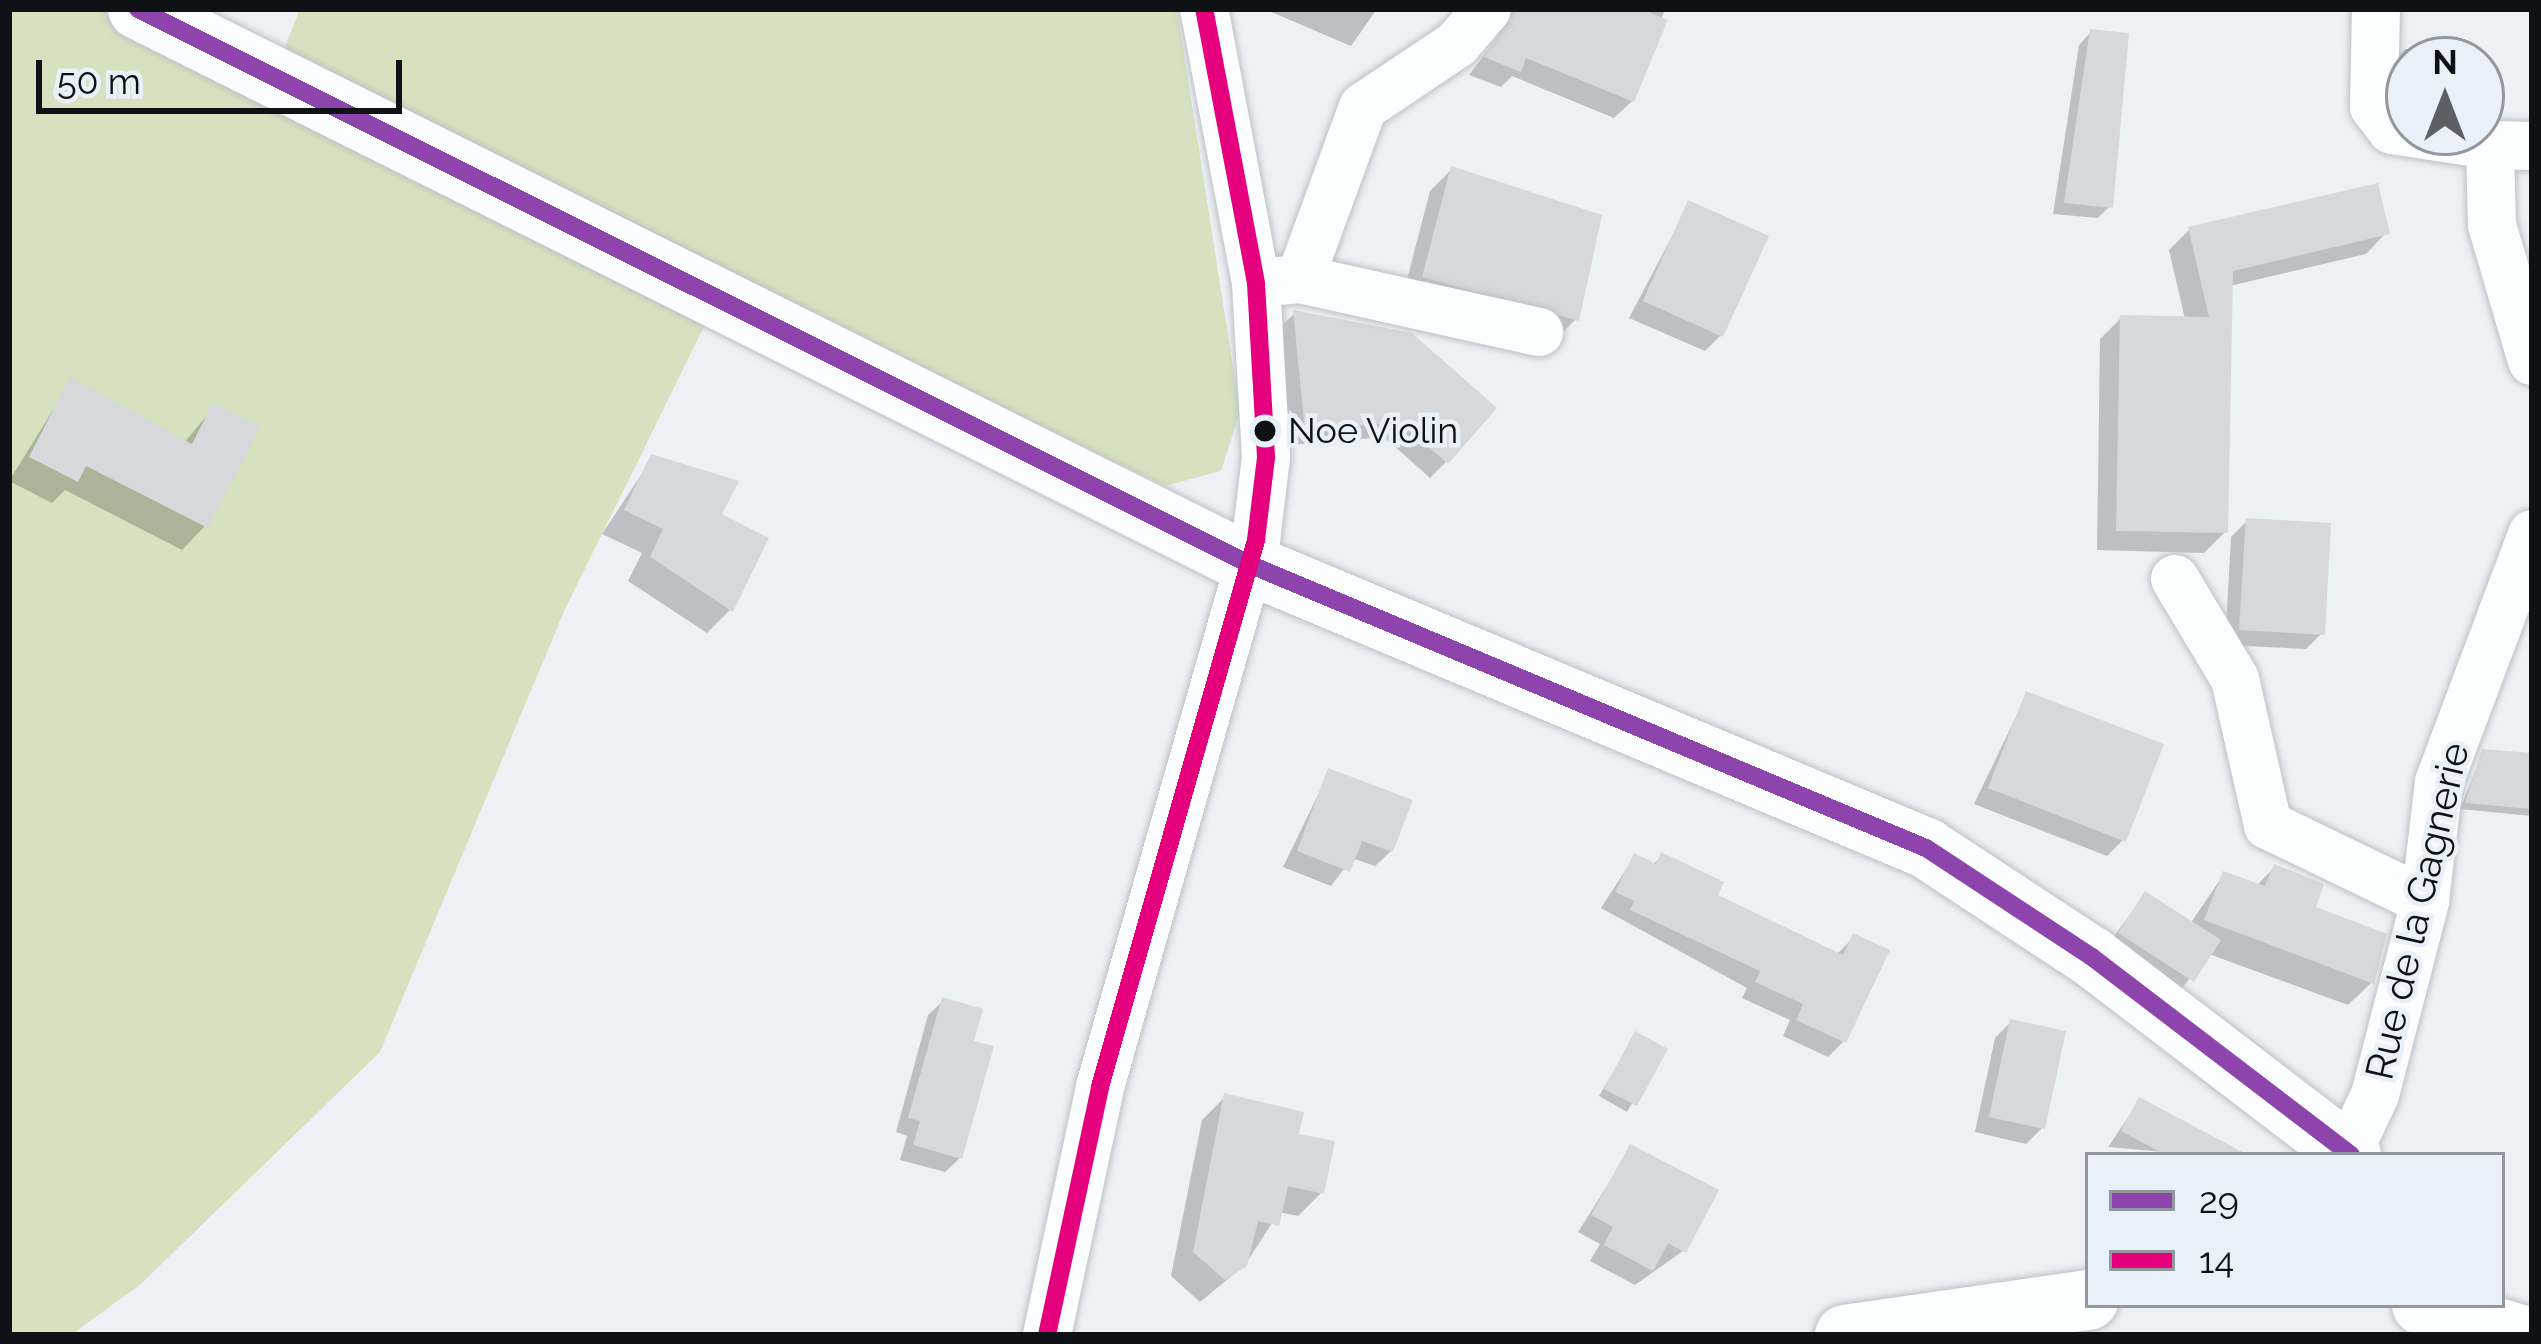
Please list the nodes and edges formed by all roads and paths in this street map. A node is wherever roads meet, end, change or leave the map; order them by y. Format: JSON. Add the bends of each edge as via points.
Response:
{"nodes":[{"id":1,"x":138,"y":9,"type":"edge"},
{"id":2,"x":1204,"y":9,"type":"edge"},
{"id":3,"x":1486,"y":9,"type":"edge"},
{"id":4,"x":2376,"y":9,"type":"edge"},
{"id":5,"x":2511,"y":145,"type":"edge"},
{"id":6,"x":1278,"y":281,"type":"junction"},
{"id":7,"x":1539,"y":332,"type":"dead end"},
{"id":8,"x":2532,"y":361,"type":"edge"},
{"id":9,"x":2532,"y":534,"type":"edge"},
{"id":10,"x":1252,"y":566,"type":"junction"},
{"id":11,"x":2175,"y":579,"type":"dead end"},
{"id":12,"x":2425,"y":901,"type":"junction"},
{"id":13,"x":2346,"y":1152,"type":"edge"},
{"id":14,"x":2350,"y":1152,"type":"edge"},
{"id":15,"x":2085,"y":1300,"type":"edge"},
{"id":16,"x":1047,"y":1335,"type":"edge"},
{"id":17,"x":1845,"y":1335,"type":"edge"}],
"edges":[{"from":1,"to":10,"type":"street"},
{"from":2,"to":6,"type":"street"},
{"from":3,"to":6,"type":"street","via":[[1457,44],[1363,106]]},
{"from":4,"to":5,"type":"street","via":[[2374,106],[2392,130]]},
{"from":5,"to":8,"type":"street","via":[[2492,225]]},
{"from":6,"to":7,"type":"street"},
{"from":6,"to":10,"type":"street"},
{"from":9,"to":12,"type":"street","name":"Rue de la Gagnerie","via":[[2439,782]]},
{"from":10,"to":13,"type":"street","via":[[1833,801],[1938,854]]},
{"from":10,"to":16,"type":"street","via":[[1100,1087]]},
{"from":11,"to":12,"type":"street","via":[[2235,679],[2268,825]]},
{"from":12,"to":14,"type":"street","name":"Rue de la Gagnerie","via":[[2375,1095]]},
{"from":15,"to":17,"type":"street"}]}
